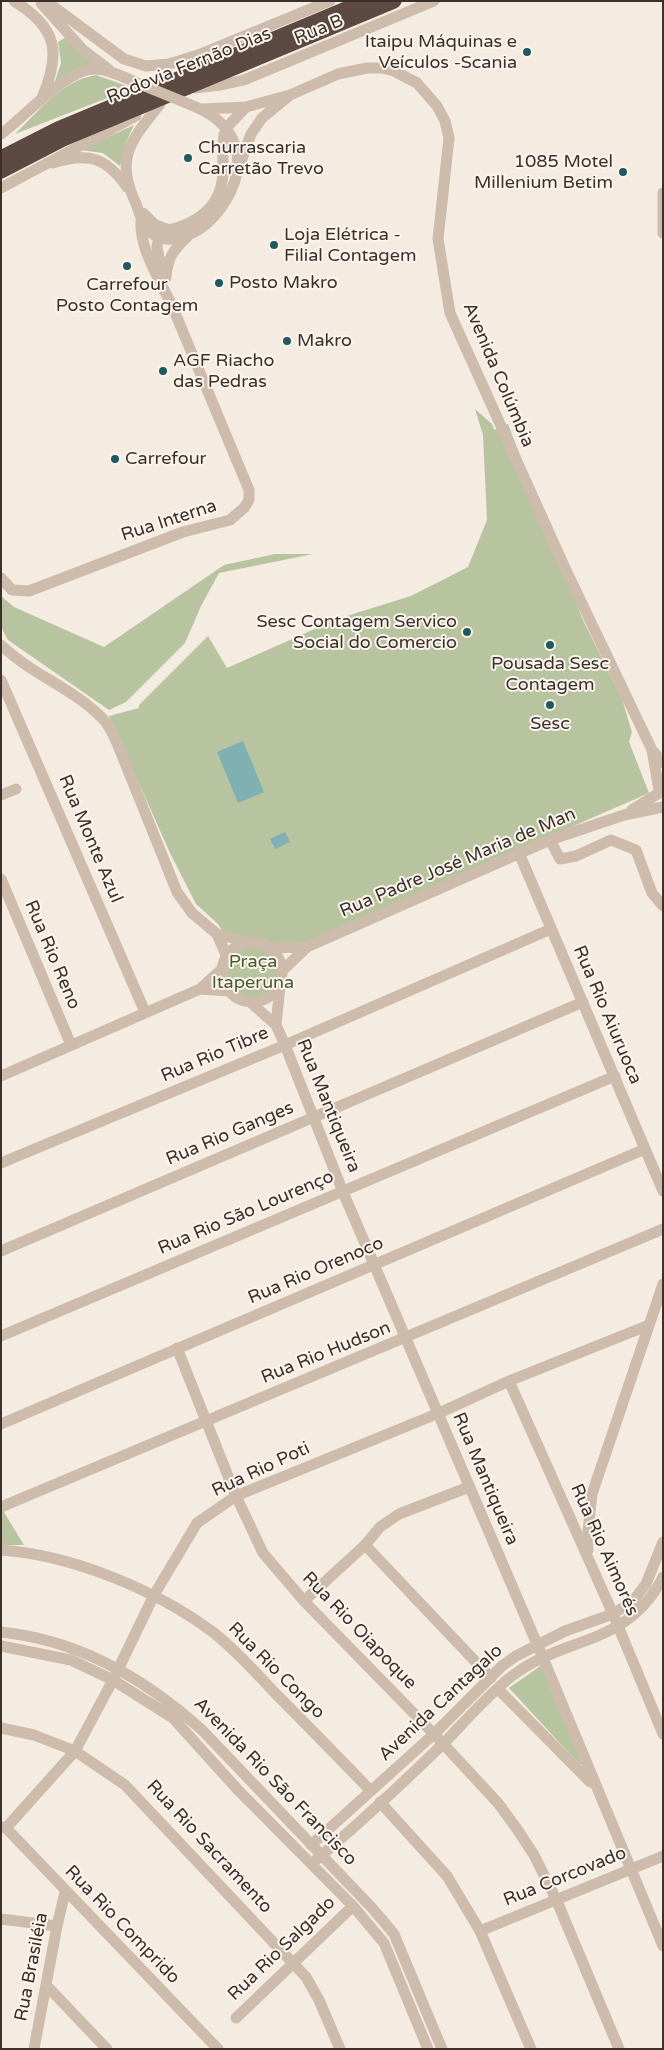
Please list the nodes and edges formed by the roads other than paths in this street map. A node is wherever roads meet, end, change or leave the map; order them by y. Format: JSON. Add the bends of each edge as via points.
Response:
{"nodes":[{"id":1,"x":14,"y":1,"type":"edge"},
{"id":2,"x":39,"y":1,"type":"edge"},
{"id":3,"x":46,"y":1,"type":"edge"},
{"id":4,"x":330,"y":1,"type":"edge"},
{"id":5,"x":365,"y":1,"type":"edge"},
{"id":6,"x":394,"y":1,"type":"edge"},
{"id":7,"x":434,"y":1,"type":"edge"},
{"id":8,"x":66,"y":30,"type":"junction"},
{"id":9,"x":49,"y":39,"type":"junction"},
{"id":10,"x":113,"y":73,"type":"junction"},
{"id":11,"x":186,"y":88,"type":"junction"},
{"id":12,"x":290,"y":95,"type":"junction"},
{"id":13,"x":40,"y":102,"type":"junction"},
{"id":14,"x":117,"y":104,"type":"junction"},
{"id":15,"x":160,"y":104,"type":"junction"},
{"id":16,"x":246,"y":107,"type":"junction"},
{"id":17,"x":198,"y":108,"type":"junction"},
{"id":18,"x":227,"y":127,"type":"junction"},
{"id":19,"x":1,"y":134,"type":"edge"},
{"id":20,"x":1,"y":146,"type":"edge"},
{"id":21,"x":1,"y":158,"type":"edge"},
{"id":22,"x":30,"y":170,"type":"junction"},
{"id":23,"x":1,"y":171,"type":"edge"},
{"id":24,"x":237,"y":172,"type":"junction"},
{"id":25,"x":1,"y":188,"type":"edge"},
{"id":26,"x":130,"y":191,"type":"junction"},
{"id":27,"x":663,"y":194,"type":"edge"},
{"id":28,"x":137,"y":206,"type":"junction"},
{"id":29,"x":141,"y":220,"type":"junction"},
{"id":30,"x":169,"y":230,"type":"junction"},
{"id":31,"x":663,"y":233,"type":"edge"},
{"id":32,"x":189,"y":235,"type":"junction"},
{"id":33,"x":158,"y":238,"type":"junction"},
{"id":34,"x":166,"y":294,"type":"junction"},
{"id":35,"x":1,"y":578,"type":"edge"},
{"id":36,"x":1,"y":645,"type":"edge"},
{"id":37,"x":1,"y":680,"type":"edge"},
{"id":38,"x":652,"y":750,"type":"junction"},
{"id":39,"x":663,"y":764,"type":"edge"},
{"id":40,"x":16,"y":789,"type":"dead end"},
{"id":41,"x":1,"y":795,"type":"edge"},
{"id":42,"x":661,"y":796,"type":"edge"},
{"id":43,"x":550,"y":840,"type":"junction"},
{"id":44,"x":518,"y":853,"type":"junction"},
{"id":45,"x":2,"y":881,"type":"edge"},
{"id":46,"x":663,"y":906,"type":"edge"},
{"id":47,"x":551,"y":929,"type":"junction"},
{"id":48,"x":217,"y":934,"type":"junction"},
{"id":49,"x":248,"y":942,"type":"junction"},
{"id":50,"x":307,"y":947,"type":"junction"},
{"id":51,"x":268,"y":948,"type":"junction"},
{"id":52,"x":225,"y":963,"type":"junction"},
{"id":53,"x":284,"y":969,"type":"junction"},
{"id":54,"x":280,"y":986,"type":"junction"},
{"id":55,"x":200,"y":989,"type":"junction"},
{"id":56,"x":229,"y":991,"type":"junction"},
{"id":57,"x":250,"y":1002,"type":"junction"},
{"id":58,"x":583,"y":1002,"type":"junction"},
{"id":59,"x":145,"y":1012,"type":"junction"},
{"id":60,"x":276,"y":1025,"type":"junction"},
{"id":61,"x":71,"y":1045,"type":"junction"},
{"id":62,"x":284,"y":1045,"type":"junction"},
{"id":63,"x":1,"y":1076,"type":"edge"},
{"id":64,"x":614,"y":1076,"type":"junction"},
{"id":65,"x":314,"y":1117,"type":"junction"},
{"id":66,"x":645,"y":1149,"type":"junction"},
{"id":67,"x":1,"y":1163,"type":"edge"},
{"id":68,"x":663,"y":1191,"type":"edge"},
{"id":69,"x":343,"y":1192,"type":"junction"},
{"id":70,"x":663,"y":1229,"type":"edge"},
{"id":71,"x":1,"y":1251,"type":"edge"},
{"id":72,"x":376,"y":1265,"type":"junction"},
{"id":73,"x":663,"y":1284,"type":"edge"},
{"id":74,"x":649,"y":1324,"type":"junction"},
{"id":75,"x":1,"y":1336,"type":"edge"},
{"id":76,"x":406,"y":1339,"type":"junction"},
{"id":77,"x":177,"y":1348,"type":"junction"},
{"id":78,"x":509,"y":1381,"type":"junction"},
{"id":79,"x":439,"y":1413,"type":"junction"},
{"id":80,"x":206,"y":1422,"type":"junction"},
{"id":81,"x":1,"y":1424,"type":"edge"},
{"id":82,"x":469,"y":1487,"type":"junction"},
{"id":83,"x":236,"y":1496,"type":"junction"},
{"id":84,"x":1,"y":1508,"type":"edge"},
{"id":85,"x":663,"y":1542,"type":"edge"},
{"id":86,"x":365,"y":1545,"type":"junction"},
{"id":87,"x":1,"y":1550,"type":"edge"},
{"id":88,"x":590,"y":1560,"type":"junction"},
{"id":89,"x":663,"y":1577,"type":"edge"},
{"id":90,"x":154,"y":1595,"type":"junction"},
{"id":91,"x":304,"y":1601,"type":"junction"},
{"id":92,"x":614,"y":1614,"type":"junction"},
{"id":93,"x":619,"y":1627,"type":"junction"},
{"id":94,"x":1,"y":1632,"type":"edge"},
{"id":95,"x":536,"y":1644,"type":"junction"},
{"id":96,"x":1,"y":1646,"type":"edge"},
{"id":97,"x":543,"y":1658,"type":"junction"},
{"id":98,"x":119,"y":1668,"type":"junction"},
{"id":99,"x":491,"y":1678,"type":"junction"},
{"id":100,"x":113,"y":1680,"type":"junction"},
{"id":101,"x":498,"y":1689,"type":"junction"},
{"id":102,"x":1,"y":1728,"type":"edge"},
{"id":103,"x":434,"y":1734,"type":"junction"},
{"id":104,"x":663,"y":1734,"type":"edge"},
{"id":105,"x":443,"y":1744,"type":"junction"},
{"id":106,"x":75,"y":1751,"type":"junction"},
{"id":107,"x":248,"y":1780,"type":"junction"},
{"id":108,"x":595,"y":1787,"type":"junction"},
{"id":109,"x":238,"y":1790,"type":"junction"},
{"id":110,"x":372,"y":1791,"type":"junction"},
{"id":111,"x":380,"y":1802,"type":"junction"},
{"id":112,"x":3,"y":1828,"type":"edge"},
{"id":113,"x":311,"y":1845,"type":"junction"},
{"id":114,"x":322,"y":1856,"type":"junction"},
{"id":115,"x":663,"y":1856,"type":"edge"},
{"id":116,"x":311,"y":1865,"type":"junction"},
{"id":117,"x":632,"y":1869,"type":"junction"},
{"id":118,"x":65,"y":1892,"type":"junction"},
{"id":119,"x":556,"y":1899,"type":"junction"},
{"id":120,"x":353,"y":1906,"type":"junction"},
{"id":121,"x":1,"y":1919,"type":"edge"},
{"id":122,"x":57,"y":1926,"type":"junction"},
{"id":123,"x":480,"y":1931,"type":"junction"},
{"id":124,"x":663,"y":1946,"type":"edge"},
{"id":125,"x":293,"y":1962,"type":"junction"},
{"id":126,"x":46,"y":1985,"type":"junction"},
{"id":127,"x":236,"y":2018,"type":"dead end"},
{"id":128,"x":34,"y":2049,"type":"edge"},
{"id":129,"x":108,"y":2049,"type":"edge"},
{"id":130,"x":218,"y":2049,"type":"edge"},
{"id":131,"x":340,"y":2049,"type":"edge"},
{"id":132,"x":428,"y":2049,"type":"edge"},
{"id":133,"x":442,"y":2049,"type":"edge"},
{"id":134,"x":531,"y":2049,"type":"edge"},
{"id":135,"x":619,"y":2049,"type":"edge"}],
"edges":[{"from":1,"to":9,"type":"street","via":[[35,14]]},
{"from":2,"to":8,"type":"street"},
{"from":3,"to":4,"type":"street","via":[[124,59],[146,66],[168,64],[198,55]]},
{"from":5,"to":14,"type":"highway","name":"Rodovia Fernão Dias"},
{"from":6,"to":11,"type":"highway","name":"Rodovia Fernão Dias"},
{"from":7,"to":11,"type":"street","name":"Rua B","via":[[244,80]]},
{"from":8,"to":9,"type":"street","via":[[60,39]]},
{"from":8,"to":10,"type":"street","via":[[83,50]]},
{"from":9,"to":13,"type":"street","via":[[53,46],[54,66]]},
{"from":10,"to":13,"type":"street","via":[[97,68],[82,70],[62,81]]},
{"from":10,"to":17,"type":"street","bridge":true},
{"from":11,"to":15,"type":"street"},
{"from":11,"to":23,"type":"highway","name":"Rodovia Fernão Dias","via":[[63,139]]},
{"from":12,"to":16,"type":"street","name":"Avenida Colúmbia"},
{"from":12,"to":24,"type":"street","name":"Avenida Colúmbia","via":[[256,124]]},
{"from":12,"to":38,"type":"street","name":"Avenida Colúmbia","via":[[353,69],[382,68],[408,76],[418,83],[441,113],[449,138],[438,239],[450,313],[557,551]]},
{"from":13,"to":19,"type":"street"},
{"from":14,"to":20,"type":"highway"},
{"from":14,"to":21,"type":"highway","name":"Rodovia Fernão Dias"},
{"from":15,"to":22,"type":"street"},
{"from":15,"to":26,"type":"street","via":[[128,148],[125,163]]},
{"from":16,"to":17,"type":"street","name":"Avenida Colúmbia"},
{"from":16,"to":18,"type":"street"},
{"from":17,"to":18,"type":"street"},
{"from":18,"to":24,"type":"street","via":[[238,157]]},
{"from":18,"to":30,"type":"street","via":[[222,143],[222,187],[214,204],[200,218]]},
{"from":22,"to":25,"type":"street"},
{"from":22,"to":26,"type":"street","via":[[84,157],[102,161],[117,172]]},
{"from":24,"to":32,"type":"street","name":"Avenida Colúmbia","via":[[230,194],[220,210]]},
{"from":26,"to":28,"type":"street"},
{"from":27,"to":31,"type":"street"},
{"from":28,"to":29,"type":"street","name":"Rua Interna"},
{"from":28,"to":30,"type":"street","via":[[154,224]]},
{"from":29,"to":33,"type":"street"},
{"from":29,"to":34,"type":"street","name":"Rua Interna","via":[[140,231],[145,246]]},
{"from":30,"to":33,"type":"street"},
{"from":32,"to":33,"type":"street"},
{"from":32,"to":34,"type":"street","name":"Rua Interna","via":[[172,251]]},
{"from":33,"to":34,"type":"street"},
{"from":34,"to":35,"type":"street","name":"Rua Interna","via":[[249,490],[249,500],[230,520],[183,532],[29,591],[12,590]]},
{"from":36,"to":48,"type":"street","via":[[20,663],[79,699],[106,722],[177,892],[192,913]]},
{"from":37,"to":59,"type":"street","name":"Rua Monte Azul"},
{"from":38,"to":39,"type":"street","name":"Avenida Colúmbia"},
{"from":38,"to":42,"type":"street","name":"Rua Padre José Maria de Man"},
{"from":40,"to":41,"type":"street"},
{"from":42,"to":43,"type":"street","name":"Rua Padre José Maria de Man","via":[[624,815]]},
{"from":43,"to":44,"type":"street","name":"Rua Padre José Maria de Man"},
{"from":43,"to":46,"type":"street","via":[[560,859],[576,856],[611,840],[636,850],[652,893]]},
{"from":44,"to":47,"type":"street","name":"Rua Rio Aiuruoca"},
{"from":44,"to":50,"type":"street","name":"Rua Padre José Maria de Man"},
{"from":45,"to":61,"type":"street","name":"Rua Rio Reno"},
{"from":47,"to":58,"type":"street","name":"Rua Rio Aiuruoca"},
{"from":47,"to":62,"type":"street","name":"Rua Rio Tibre"},
{"from":48,"to":49,"type":"street"},
{"from":48,"to":52,"type":"street"},
{"from":49,"to":51,"type":"street"},
{"from":49,"to":52,"type":"street","via":[[238,946]]},
{"from":50,"to":51,"type":"street","name":"Rua Padre José Maria de Man"},
{"from":50,"to":53,"type":"street","name":"Rua Padre José Maria de Man"},
{"from":51,"to":53,"type":"street","via":[[279,958]]},
{"from":52,"to":55,"type":"street"},
{"from":52,"to":56,"type":"street","via":[[223,983]]},
{"from":53,"to":54,"type":"street"},
{"from":54,"to":57,"type":"street","via":[[270,996]]},
{"from":54,"to":60,"type":"street","name":"Rua Mantiqueira"},
{"from":55,"to":56,"type":"street"},
{"from":55,"to":59,"type":"street"},
{"from":56,"to":57,"type":"street","via":[[233,996]]},
{"from":57,"to":60,"type":"street","name":"Rua Mantiqueira"},
{"from":58,"to":64,"type":"street","name":"Rua Rio Aiuruoca"},
{"from":58,"to":65,"type":"street","name":"Rua Rio Ganges"},
{"from":59,"to":61,"type":"street"},
{"from":60,"to":62,"type":"street","name":"Rua Mantiqueira"},
{"from":61,"to":63,"type":"street"},
{"from":62,"to":65,"type":"street","name":"Rua Mantiqueira"},
{"from":62,"to":67,"type":"street","name":"Rua Rio Tibre"},
{"from":64,"to":66,"type":"street","name":"Rua Rio Aiuruoca"},
{"from":64,"to":69,"type":"street","name":"Rua Rio São Lourenço"},
{"from":65,"to":69,"type":"street","name":"Rua Mantiqueira"},
{"from":65,"to":71,"type":"street","name":"Rua Rio Ganges"},
{"from":66,"to":68,"type":"street","name":"Rua Rio Aiuruoca"},
{"from":66,"to":72,"type":"street","name":"Rua Rio Orenoco"},
{"from":69,"to":72,"type":"street","name":"Rua Mantiqueira"},
{"from":69,"to":75,"type":"street","name":"Rua Rio São Lourenço"},
{"from":70,"to":76,"type":"street","name":"Rua Rio Hudson"},
{"from":72,"to":76,"type":"street","name":"Rua Mantiqueira"},
{"from":72,"to":77,"type":"street","name":"Rua Rio Orenoco"},
{"from":73,"to":74,"type":"street"},
{"from":74,"to":78,"type":"street","name":"Rua Rio Poti"},
{"from":74,"to":88,"type":"street","via":[[592,1494],[587,1540]]},
{"from":76,"to":79,"type":"street","name":"Rua Mantiqueira"},
{"from":76,"to":80,"type":"street","name":"Rua Rio Hudson"},
{"from":77,"to":80,"type":"street","name":"Rua Rio Oiapoque"},
{"from":77,"to":81,"type":"street","name":"Rua Rio Orenoco"},
{"from":78,"to":79,"type":"street","name":"Rua Rio Poti"},
{"from":78,"to":88,"type":"street","name":"Rua Rio Aimorés"},
{"from":79,"to":82,"type":"street","name":"Rua Mantiqueira"},
{"from":79,"to":83,"type":"street","name":"Rua Rio Poti"},
{"from":80,"to":83,"type":"street","name":"Rua Rio Oiapoque"},
{"from":80,"to":84,"type":"street","name":"Rua Rio Hudson"},
{"from":82,"to":86,"type":"street","via":[[400,1514],[380,1527]]},
{"from":82,"to":95,"type":"street","name":"Rua Mantiqueira"},
{"from":83,"to":90,"type":"street","name":"Rua Rio Poti","via":[[198,1523]]},
{"from":83,"to":91,"type":"street","name":"Rua Rio Oiapoque","via":[[263,1552]]},
{"from":85,"to":92,"type":"street","name":"Avenida Cantagalo","via":[[646,1584],[633,1601]]},
{"from":86,"to":91,"type":"street"},
{"from":86,"to":99,"type":"street"},
{"from":87,"to":90,"type":"street","name":"Rua Rio Congo","via":[[31,1552]]},
{"from":88,"to":92,"type":"street","name":"Rua Rio Aimorés"},
{"from":89,"to":93,"type":"street","name":"Avenida Cantagalo","via":[[644,1605]]},
{"from":90,"to":98,"type":"street","name":"Rua Rio Poti"},
{"from":90,"to":110,"type":"street","name":"Rua Rio Congo","via":[[213,1633],[233,1650]]},
{"from":91,"to":103,"type":"street","name":"Rua Rio Oiapoque"},
{"from":92,"to":93,"type":"street","name":"Rua Rio Aimorés"},
{"from":92,"to":95,"type":"street","name":"Avenida Cantagalo"},
{"from":93,"to":97,"type":"street","name":"Avenida Cantagalo"},
{"from":93,"to":104,"type":"street","name":"Rua Rio Aimorés"},
{"from":94,"to":98,"type":"street","name":"Avenida Rio São Francisco","via":[[44,1638]]},
{"from":95,"to":97,"type":"street","name":"Rua Mantiqueira"},
{"from":95,"to":99,"type":"street","name":"Avenida Cantagalo"},
{"from":96,"to":100,"type":"street","name":"Avenida Rio São Francisco","via":[[71,1660]]},
{"from":97,"to":101,"type":"street","name":"Avenida Cantagalo","via":[[511,1676]]},
{"from":97,"to":108,"type":"street","name":"Rua Mantiqueira"},
{"from":98,"to":100,"type":"street","name":"Rua Rio Poti"},
{"from":98,"to":107,"type":"street","name":"Avenida Rio São Francisco","via":[[177,1707]]},
{"from":99,"to":103,"type":"street","name":"Avenida Cantagalo"},
{"from":100,"to":106,"type":"street","name":"Rua Rio Poti"},
{"from":100,"to":109,"type":"street","name":"Avenida Rio São Francisco","via":[[173,1718]]},
{"from":101,"to":105,"type":"street","name":"Avenida Cantagalo"},
{"from":101,"to":108,"type":"street"},
{"from":102,"to":106,"type":"street","name":"Rua Rio Sacramento","via":[[34,1735]]},
{"from":103,"to":105,"type":"street","name":"Rua Rio Oiapoque"},
{"from":103,"to":110,"type":"street","name":"Avenida Cantagalo"},
{"from":105,"to":111,"type":"street","name":"Avenida Cantagalo"},
{"from":105,"to":119,"type":"street","name":"Rua Rio Oiapoque","via":[[498,1803],[517,1829]]},
{"from":106,"to":112,"type":"street","name":"Rua Rio Poti"},
{"from":106,"to":125,"type":"street","name":"Rua Rio Sacramento","via":[[126,1784]]},
{"from":107,"to":109,"type":"street"},
{"from":107,"to":113,"type":"street","name":"Avenida Rio São Francisco"},
{"from":108,"to":117,"type":"street","name":"Rua Mantiqueira"},
{"from":109,"to":116,"type":"street","name":"Avenida Rio São Francisco"},
{"from":110,"to":113,"type":"street","name":"Avenida Cantagalo"},
{"from":111,"to":114,"type":"street","name":"Avenida Cantagalo"},
{"from":111,"to":123,"type":"street","via":[[447,1876]]},
{"from":112,"to":118,"type":"street","name":"Rua Rio Comprido"},
{"from":113,"to":114,"type":"street","name":"Avenida Rio São Francisco"},
{"from":114,"to":116,"type":"street","name":"Avenida Cantagalo"},
{"from":114,"to":133,"type":"street","name":"Avenida Rio São Francisco","via":[[394,1934]]},
{"from":115,"to":117,"type":"street","name":"Rua Corcovado"},
{"from":116,"to":120,"type":"street","name":"Avenida Rio São Francisco"},
{"from":117,"to":119,"type":"street","name":"Rua Corcovado"},
{"from":117,"to":124,"type":"street","name":"Rua Mantiqueira"},
{"from":118,"to":122,"type":"street","name":"Rua Brasiléia"},
{"from":118,"to":130,"type":"street","name":"Rua Rio Comprido"},
{"from":119,"to":123,"type":"street","name":"Rua Corcovado"},
{"from":119,"to":135,"type":"street","name":"Rua Rio Oiapoque"},
{"from":120,"to":125,"type":"street","name":"Rua Rio Salgado"},
{"from":120,"to":132,"type":"street","name":"Avenida Rio São Francisco","via":[[384,1943]]},
{"from":121,"to":122,"type":"street"},
{"from":122,"to":126,"type":"street","name":"Rua Brasiléia"},
{"from":123,"to":134,"type":"street"},
{"from":125,"to":127,"type":"street","name":"Rua Rio Salgado"},
{"from":125,"to":131,"type":"street","name":"Rua Rio Sacramento","via":[[319,2000]]},
{"from":126,"to":128,"type":"street","name":"Rua Brasiléia"},
{"from":126,"to":129,"type":"street"}]}
